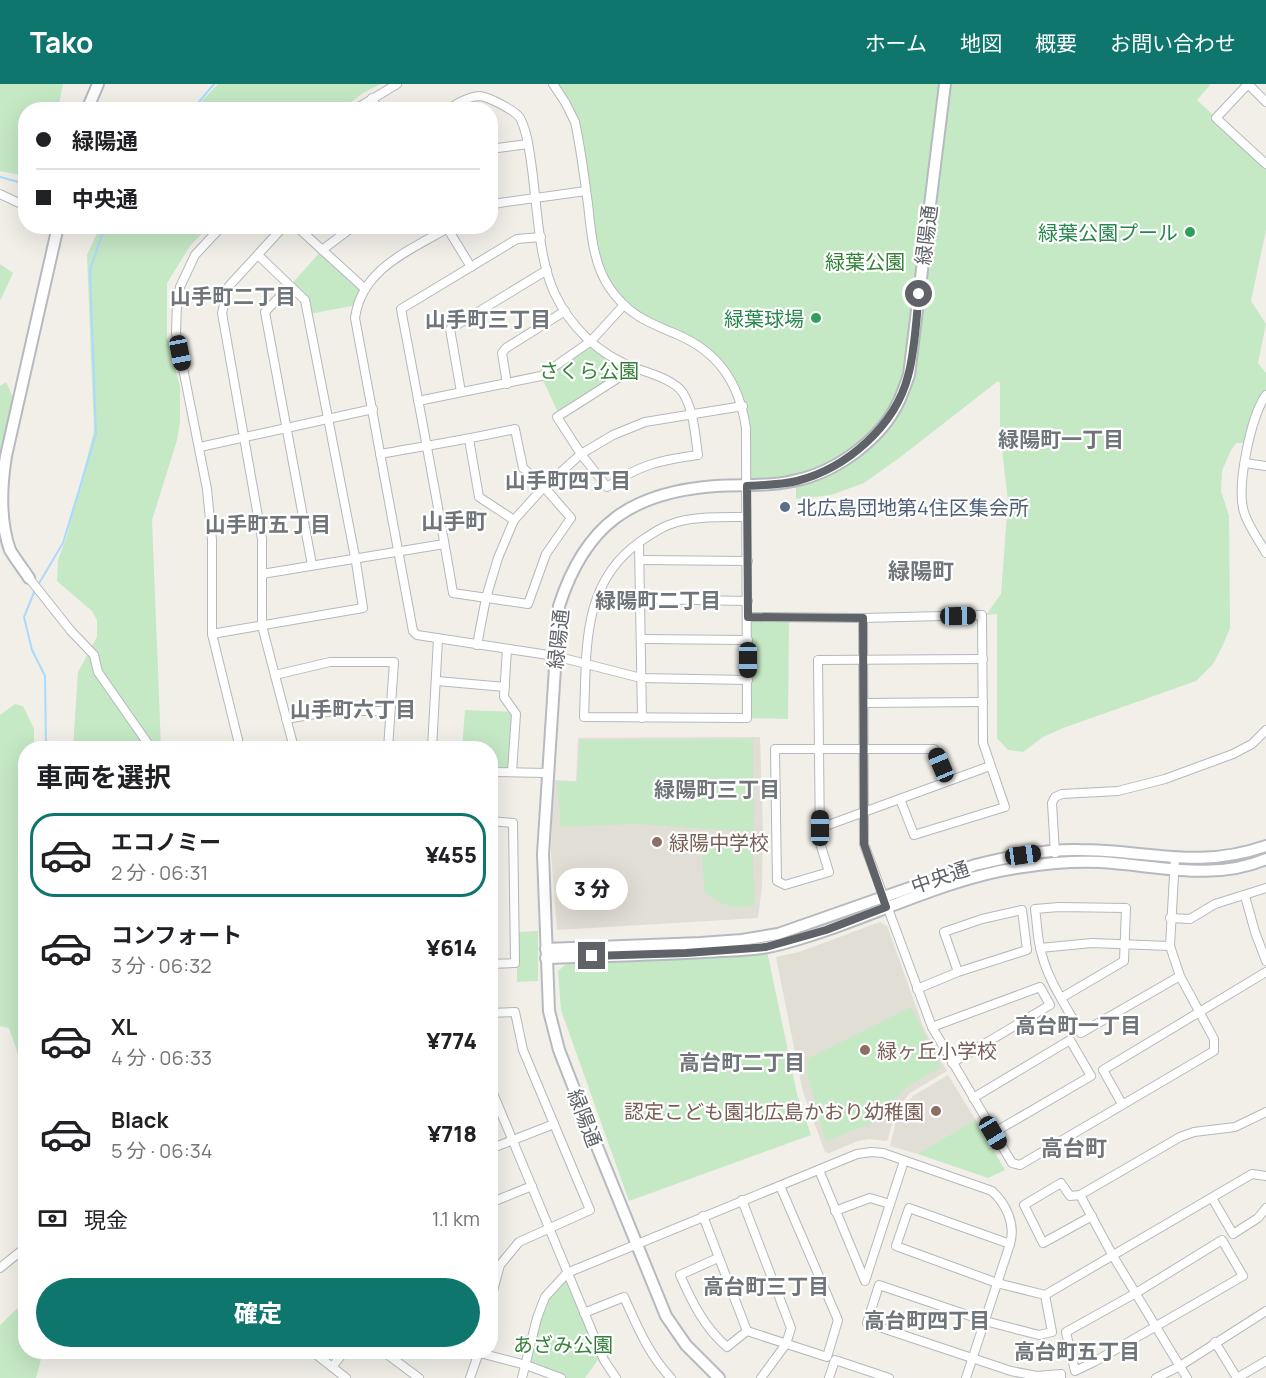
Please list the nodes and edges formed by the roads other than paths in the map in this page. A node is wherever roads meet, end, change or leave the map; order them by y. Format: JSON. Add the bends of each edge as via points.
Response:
{"nodes":[{"id":1,"x":98,"y":84,"type":"edge"},
{"id":2,"x":397,"y":84,"type":"edge"},
{"id":3,"x":553,"y":84,"type":"edge"},
{"id":4,"x":945,"y":84,"type":"edge"},
{"id":5,"x":1248,"y":84,"type":"edge"},
{"id":6,"x":372,"y":98,"type":"junction"},
{"id":7,"x":90,"y":102,"type":"edge"},
{"id":8,"x":366,"y":102,"type":"edge"},
{"id":9,"x":374,"y":102,"type":"edge"},
{"id":10,"x":460,"y":102,"type":"edge"},
{"id":11,"x":495,"y":102,"type":"edge"},
{"id":12,"x":1266,"y":102,"type":"edge"},
{"id":13,"x":498,"y":103,"type":"edge"},
{"id":14,"x":528,"y":144,"type":"junction"},
{"id":15,"x":498,"y":148,"type":"edge"},
{"id":16,"x":1266,"y":164,"type":"edge"},
{"id":17,"x":586,"y":191,"type":"junction"},
{"id":18,"x":0,"y":194,"type":"edge"},
{"id":19,"x":536,"y":198,"type":"junction"},
{"id":20,"x":18,"y":203,"type":"edge"},
{"id":21,"x":498,"y":203,"type":"edge"},
{"id":22,"x":56,"y":234,"type":"edge"},
{"id":23,"x":215,"y":234,"type":"edge"},
{"id":24,"x":277,"y":234,"type":"edge"},
{"id":25,"x":305,"y":234,"type":"edge"},
{"id":26,"x":343,"y":234,"type":"edge"},
{"id":27,"x":436,"y":234,"type":"edge"},
{"id":28,"x":452,"y":234,"type":"edge"},
{"id":29,"x":541,"y":237,"type":"junction"},
{"id":30,"x":322,"y":250,"type":"junction"},
{"id":31,"x":258,"y":255,"type":"junction"},
{"id":32,"x":471,"y":267,"type":"junction"},
{"id":33,"x":547,"y":270,"type":"junction"},
{"id":34,"x":290,"y":286,"type":"junction"},
{"id":35,"x":364,"y":288,"type":"junction"},
{"id":36,"x":623,"y":306,"type":"junction"},
{"id":37,"x":565,"y":311,"type":"junction"},
{"id":38,"x":591,"y":341,"type":"junction"},
{"id":39,"x":634,"y":368,"type":"junction"},
{"id":40,"x":507,"y":384,"type":"junction"},
{"id":41,"x":461,"y":392,"type":"junction"},
{"id":42,"x":1266,"y":395,"type":"edge"},
{"id":43,"x":418,"y":401,"type":"junction"},
{"id":44,"x":743,"y":406,"type":"junction"},
{"id":45,"x":373,"y":409,"type":"junction"},
{"id":46,"x":692,"y":415,"type":"junction"},
{"id":47,"x":328,"y":419,"type":"junction"},
{"id":48,"x":286,"y":428,"type":"junction"},
{"id":49,"x":243,"y":437,"type":"junction"},
{"id":50,"x":469,"y":439,"type":"junction"},
{"id":51,"x":426,"y":446,"type":"junction"},
{"id":52,"x":200,"y":447,"type":"junction"},
{"id":53,"x":381,"y":454,"type":"junction"},
{"id":54,"x":581,"y":454,"type":"junction"},
{"id":55,"x":1245,"y":463,"type":"junction"},
{"id":56,"x":1266,"y":466,"type":"edge"},
{"id":57,"x":747,"y":486,"type":"junction"},
{"id":58,"x":544,"y":487,"type":"junction"},
{"id":59,"x":746,"y":517,"type":"junction"},
{"id":60,"x":514,"y":520,"type":"junction"},
{"id":61,"x":639,"y":543,"type":"junction"},
{"id":62,"x":444,"y":544,"type":"junction"},
{"id":63,"x":399,"y":551,"type":"junction"},
{"id":64,"x":1266,"y":553,"type":"edge"},
{"id":65,"x":356,"y":558,"type":"junction"},
{"id":66,"x":640,"y":560,"type":"junction"},
{"id":67,"x":748,"y":561,"type":"junction"},
{"id":68,"x":312,"y":566,"type":"junction"},
{"id":69,"x":262,"y":574,"type":"junction"},
{"id":70,"x":31,"y":581,"type":"joint"},
{"id":71,"x":486,"y":598,"type":"junction"},
{"id":72,"x":641,"y":599,"type":"junction"},
{"id":73,"x":748,"y":601,"type":"junction"},
{"id":74,"x":748,"y":617,"type":"junction"},
{"id":75,"x":863,"y":618,"type":"junction"},
{"id":76,"x":262,"y":626,"type":"junction"},
{"id":77,"x":212,"y":634,"type":"junction"},
{"id":78,"x":438,"y":639,"type":"junction"},
{"id":79,"x":641,"y":639,"type":"junction"},
{"id":80,"x":748,"y":640,"type":"junction"},
{"id":81,"x":477,"y":645,"type":"junction"},
{"id":82,"x":507,"y":649,"type":"junction"},
{"id":83,"x":555,"y":656,"type":"junction"},
{"id":84,"x":863,"y":660,"type":"junction"},
{"id":85,"x":983,"y":660,"type":"junction"},
{"id":86,"x":587,"y":664,"type":"junction"},
{"id":87,"x":275,"y":675,"type":"junction"},
{"id":88,"x":641,"y":678,"type":"junction"},
{"id":89,"x":748,"y":680,"type":"junction"},
{"id":90,"x":437,"y":681,"type":"junction"},
{"id":91,"x":505,"y":687,"type":"junction"},
{"id":92,"x":983,"y":702,"type":"junction"},
{"id":93,"x":864,"y":703,"type":"junction"},
{"id":94,"x":390,"y":711,"type":"junction"},
{"id":95,"x":642,"y":718,"type":"junction"},
{"id":96,"x":286,"y":719,"type":"junction"},
{"id":97,"x":1266,"y":730,"type":"edge"},
{"id":98,"x":146,"y":741,"type":"edge"},
{"id":99,"x":238,"y":741,"type":"edge"},
{"id":100,"x":292,"y":741,"type":"edge"},
{"id":101,"x":388,"y":741,"type":"edge"},
{"id":102,"x":433,"y":741,"type":"edge"},
{"id":103,"x":819,"y":749,"type":"junction"},
{"id":104,"x":863,"y":749,"type":"junction"},
{"id":105,"x":990,"y":766,"type":"junction"},
{"id":106,"x":498,"y":772,"type":"edge"},
{"id":107,"x":512,"y":772,"type":"junction"},
{"id":108,"x":547,"y":773,"type":"junction"},
{"id":109,"x":947,"y":781,"type":"junction"},
{"id":110,"x":900,"y":799,"type":"junction"},
{"id":111,"x":862,"y":813,"type":"junction"},
{"id":112,"x":498,"y":822,"type":"edge"},
{"id":113,"x":820,"y":828,"type":"junction"},
{"id":114,"x":1266,"y":846,"type":"edge"},
{"id":115,"x":1055,"y":850,"type":"junction"},
{"id":116,"x":1266,"y":859,"type":"edge"},
{"id":117,"x":1056,"y":863,"type":"junction"},
{"id":118,"x":1174,"y":864,"type":"junction"},
{"id":119,"x":1266,"y":888,"type":"edge"},
{"id":120,"x":1245,"y":896,"type":"junction"},
{"id":121,"x":885,"y":902,"type":"junction"},
{"id":122,"x":1170,"y":918,"type":"junction"},
{"id":123,"x":1125,"y":944,"type":"junction"},
{"id":124,"x":1170,"y":946,"type":"junction"},
{"id":125,"x":1040,"y":948,"type":"junction"},
{"id":126,"x":546,"y":954,"type":"junction"},
{"id":127,"x":1266,"y":961,"type":"edge"},
{"id":128,"x":498,"y":964,"type":"edge"},
{"id":129,"x":958,"y":972,"type":"junction"},
{"id":130,"x":1266,"y":972,"type":"edge"},
{"id":131,"x":1180,"y":976,"type":"junction"},
{"id":132,"x":917,"y":989,"type":"junction"},
{"id":133,"x":1061,"y":998,"type":"junction"},
{"id":134,"x":1198,"y":1011,"type":"junction"},
{"id":135,"x":498,"y":1013,"type":"edge"},
{"id":136,"x":932,"y":1027,"type":"junction"},
{"id":137,"x":952,"y":1063,"type":"junction"},
{"id":138,"x":973,"y":1098,"type":"junction"},
{"id":139,"x":1122,"y":1104,"type":"junction"},
{"id":140,"x":498,"y":1105,"type":"edge"},
{"id":141,"x":1266,"y":1112,"type":"edge"},
{"id":142,"x":554,"y":1124,"type":"junction"},
{"id":143,"x":993,"y":1133,"type":"junction"},
{"id":144,"x":513,"y":1140,"type":"junction"},
{"id":145,"x":498,"y":1146,"type":"edge"},
{"id":146,"x":904,"y":1161,"type":"junction"},
{"id":147,"x":819,"y":1170,"type":"junction"},
{"id":148,"x":1266,"y":1176,"type":"edge"},
{"id":149,"x":532,"y":1186,"type":"junction"},
{"id":150,"x":780,"y":1186,"type":"junction"},
{"id":151,"x":1080,"y":1195,"type":"junction"},
{"id":152,"x":1212,"y":1198,"type":"junction"},
{"id":153,"x":498,"y":1200,"type":"edge"},
{"id":154,"x":742,"y":1200,"type":"junction"},
{"id":155,"x":890,"y":1204,"type":"junction"},
{"id":156,"x":1266,"y":1208,"type":"edge"},
{"id":157,"x":835,"y":1211,"type":"junction"},
{"id":158,"x":703,"y":1216,"type":"junction"},
{"id":159,"x":1092,"y":1216,"type":"junction"},
{"id":160,"x":549,"y":1228,"type":"junction"},
{"id":161,"x":636,"y":1244,"type":"junction"},
{"id":162,"x":1010,"y":1244,"type":"junction"},
{"id":163,"x":18,"y":1253,"type":"edge"},
{"id":164,"x":1113,"y":1256,"type":"junction"},
{"id":165,"x":718,"y":1258,"type":"junction"},
{"id":166,"x":0,"y":1268,"type":"edge"},
{"id":167,"x":498,"y":1272,"type":"edge"},
{"id":168,"x":567,"y":1273,"type":"junction"},
{"id":169,"x":997,"y":1282,"type":"junction"},
{"id":170,"x":1136,"y":1293,"type":"junction"},
{"id":171,"x":1045,"y":1295,"type":"junction"},
{"id":172,"x":1266,"y":1311,"type":"edge"},
{"id":173,"x":584,"y":1312,"type":"junction"},
{"id":174,"x":985,"y":1321,"type":"junction"},
{"id":175,"x":1156,"y":1327,"type":"junction"},
{"id":176,"x":747,"y":1331,"type":"junction"},
{"id":177,"x":1215,"y":1342,"type":"junction"},
{"id":178,"x":786,"y":1344,"type":"junction"},
{"id":179,"x":498,"y":1357,"type":"edge"},
{"id":180,"x":973,"y":1358,"type":"junction"},
{"id":181,"x":322,"y":1359,"type":"edge"},
{"id":182,"x":338,"y":1359,"type":"edge"},
{"id":183,"x":393,"y":1359,"type":"edge"},
{"id":184,"x":476,"y":1359,"type":"edge"},
{"id":185,"x":1266,"y":1361,"type":"edge"},
{"id":186,"x":526,"y":1365,"type":"junction"},
{"id":187,"x":1180,"y":1366,"type":"junction"},
{"id":188,"x":332,"y":1367,"type":"junction"},
{"id":189,"x":346,"y":1378,"type":"edge"},
{"id":190,"x":419,"y":1378,"type":"edge"},
{"id":191,"x":470,"y":1378,"type":"edge"},
{"id":192,"x":522,"y":1378,"type":"edge"},
{"id":193,"x":561,"y":1378,"type":"edge"},
{"id":194,"x":616,"y":1378,"type":"edge"},
{"id":195,"x":671,"y":1378,"type":"edge"},
{"id":196,"x":719,"y":1378,"type":"edge"},
{"id":197,"x":761,"y":1378,"type":"edge"},
{"id":198,"x":829,"y":1378,"type":"edge"},
{"id":199,"x":889,"y":1378,"type":"edge"},
{"id":200,"x":966,"y":1378,"type":"edge"},
{"id":201,"x":1061,"y":1378,"type":"edge"},
{"id":202,"x":1156,"y":1378,"type":"edge"},
{"id":203,"x":1187,"y":1378,"type":"edge"},
{"id":204,"x":1237,"y":1378,"type":"edge"}],
"edges":[{"from":1,"to":7,"type":"street"},
{"from":2,"to":6,"type":"street"},
{"from":3,"to":17,"type":"street","via":[[575,122]]},
{"from":4,"to":57,"type":"street","name":"緑陽通","via":[[909,375],[899,402],[865,444],[833,467],[796,481]]},
{"from":5,"to":12,"type":"street"},
{"from":5,"to":16,"type":"street","via":[[1216,118]]},
{"from":6,"to":8,"type":"street"},
{"from":6,"to":9,"type":"street"},
{"from":10,"to":11,"type":"street","via":[[481,96]]},
{"from":13,"to":14,"type":"street","via":[[519,116]]},
{"from":14,"to":15,"type":"street"},
{"from":14,"to":19,"type":"street"},
{"from":17,"to":19,"type":"street"},
{"from":17,"to":36,"type":"street","via":[[597,263]]},
{"from":18,"to":20,"type":"street"},
{"from":19,"to":21,"type":"street"},
{"from":19,"to":29,"type":"street"},
{"from":22,"to":70,"type":"street","via":[[2,488],[5,537]]},
{"from":23,"to":52,"type":"street","via":[[195,255],[177,303],[176,333]]},
{"from":24,"to":31,"type":"street"},
{"from":25,"to":30,"type":"street"},
{"from":26,"to":30,"type":"street"},
{"from":27,"to":35,"type":"street","via":[[387,264]]},
{"from":28,"to":32,"type":"street"},
{"from":29,"to":32,"type":"street","via":[[518,239]]},
{"from":29,"to":33,"type":"street"},
{"from":30,"to":35,"type":"street"},
{"from":31,"to":34,"type":"street"},
{"from":31,"to":49,"type":"street","via":[[229,286],[222,313]]},
{"from":32,"to":43,"type":"street","via":[[401,309]]},
{"from":33,"to":37,"type":"street"},
{"from":33,"to":41,"type":"street","via":[[450,329]]},
{"from":34,"to":47,"type":"street","via":[[305,300]]},
{"from":34,"to":48,"type":"street","via":[[265,312]]},
{"from":35,"to":45,"type":"street","via":[[355,318]]},
{"from":36,"to":38,"type":"street"},
{"from":36,"to":44,"type":"street","via":[[655,326],[678,334],[718,361],[734,383]]},
{"from":37,"to":38,"type":"street"},
{"from":37,"to":40,"type":"street","via":[[502,353]]},
{"from":38,"to":39,"type":"street"},
{"from":38,"to":40,"type":"street","via":[[541,376]]},
{"from":39,"to":46,"type":"street","via":[[655,374],[682,392]]},
{"from":39,"to":54,"type":"street","via":[[557,417]]},
{"from":40,"to":41,"type":"street"},
{"from":41,"to":43,"type":"street"},
{"from":42,"to":55,"type":"street","via":[[1254,416]]},
{"from":43,"to":51,"type":"street"},
{"from":44,"to":46,"type":"street"},
{"from":44,"to":57,"type":"street"},
{"from":45,"to":47,"type":"street"},
{"from":45,"to":53,"type":"street"},
{"from":46,"to":54,"type":"street","via":[[645,422]]},
{"from":46,"to":54,"type":"street","via":[[698,455],[645,466],[607,487]]},
{"from":47,"to":48,"type":"street"},
{"from":47,"to":65,"type":"street"},
{"from":48,"to":49,"type":"street"},
{"from":48,"to":68,"type":"street"},
{"from":49,"to":52,"type":"street"},
{"from":49,"to":69,"type":"street","via":[[262,539]]},
{"from":50,"to":51,"type":"street"},
{"from":50,"to":58,"type":"street","via":[[514,429],[523,468]]},
{"from":50,"to":60,"type":"street","via":[[479,496]]},
{"from":51,"to":53,"type":"street"},
{"from":51,"to":62,"type":"street"},
{"from":52,"to":77,"type":"street","via":[[212,540]]},
{"from":53,"to":63,"type":"street"},
{"from":54,"to":58,"type":"street"},
{"from":55,"to":56,"type":"street"},
{"from":55,"to":64,"type":"street","via":[[1241,494],[1244,513]]},
{"from":57,"to":59,"type":"street"},
{"from":57,"to":83,"type":"street","name":"緑陽通","via":[[665,493],[633,506],[604,527],[568,579],[559,606]]},
{"from":58,"to":60,"type":"street"},
{"from":58,"to":71,"type":"street","via":[[571,518],[546,554],[528,604]]},
{"from":59,"to":61,"type":"street","via":[[678,521]]},
{"from":59,"to":67,"type":"street"},
{"from":60,"to":71,"type":"street"},
{"from":61,"to":66,"type":"street"},
{"from":61,"to":86,"type":"street","via":[[616,561],[598,592]]},
{"from":62,"to":63,"type":"street"},
{"from":62,"to":71,"type":"street","via":[[453,593]]},
{"from":63,"to":65,"type":"street"},
{"from":63,"to":78,"type":"street","via":[[413,631]]},
{"from":65,"to":68,"type":"street"},
{"from":65,"to":76,"type":"street","via":[[363,608]]},
{"from":66,"to":67,"type":"street"},
{"from":66,"to":72,"type":"street"},
{"from":67,"to":73,"type":"street"},
{"from":68,"to":69,"type":"street"},
{"from":69,"to":76,"type":"street"},
{"from":70,"to":98,"type":"street","via":[[94,655],[98,672]]},
{"from":71,"to":81,"type":"street"},
{"from":72,"to":73,"type":"street"},
{"from":72,"to":79,"type":"street"},
{"from":73,"to":74,"type":"street"},
{"from":74,"to":75,"type":"street"},
{"from":74,"to":80,"type":"street"},
{"from":75,"to":84,"type":"street"},
{"from":75,"to":85,"type":"street","via":[[982,615]]},
{"from":76,"to":77,"type":"street"},
{"from":76,"to":87,"type":"street"},
{"from":77,"to":99,"type":"street"},
{"from":78,"to":81,"type":"street"},
{"from":78,"to":90,"type":"street"},
{"from":79,"to":80,"type":"street"},
{"from":79,"to":88,"type":"street"},
{"from":80,"to":89,"type":"street"},
{"from":81,"to":82,"type":"street"},
{"from":82,"to":83,"type":"street"},
{"from":82,"to":91,"type":"street"},
{"from":83,"to":86,"type":"street"},
{"from":83,"to":108,"type":"street","name":"緑陽通"},
{"from":84,"to":85,"type":"street"},
{"from":84,"to":93,"type":"street"},
{"from":84,"to":103,"type":"street","via":[[818,660]]},
{"from":85,"to":92,"type":"street"},
{"from":86,"to":88,"type":"street"},
{"from":86,"to":95,"type":"street","via":[[584,717]]},
{"from":87,"to":94,"type":"street","via":[[330,662],[394,662]]},
{"from":87,"to":96,"type":"street"},
{"from":88,"to":89,"type":"street"},
{"from":88,"to":95,"type":"street"},
{"from":89,"to":95,"type":"street","via":[[747,718]]},
{"from":90,"to":91,"type":"street"},
{"from":90,"to":102,"type":"street"},
{"from":91,"to":107,"type":"street","via":[[504,697],[516,714]]},
{"from":92,"to":93,"type":"street"},
{"from":92,"to":105,"type":"street","via":[[983,743]]},
{"from":93,"to":104,"type":"street"},
{"from":94,"to":96,"type":"street","via":[[333,711]]},
{"from":94,"to":101,"type":"street"},
{"from":96,"to":100,"type":"street"},
{"from":97,"to":115,"type":"street","via":[[1252,744],[1233,754],[1165,779],[1118,790],[1055,796]]},
{"from":103,"to":104,"type":"street"},
{"from":103,"to":113,"type":"street"},
{"from":103,"to":113,"type":"street","via":[[775,749],[777,881],[785,885],[829,872],[820,843]]},
{"from":104,"to":109,"type":"street","via":[[934,749]]},
{"from":104,"to":111,"type":"street"},
{"from":105,"to":109,"type":"street"},
{"from":105,"to":110,"type":"street","via":[[1005,807],[914,835]]},
{"from":106,"to":107,"type":"street"},
{"from":107,"to":108,"type":"street"},
{"from":108,"to":126,"type":"street","name":"緑陽通","via":[[543,854]]},
{"from":109,"to":110,"type":"street"},
{"from":110,"to":111,"type":"street"},
{"from":111,"to":113,"type":"street"},
{"from":111,"to":121,"type":"street","via":[[864,844]]},
{"from":112,"to":128,"type":"street","via":[[513,823],[515,963]]},
{"from":114,"to":118,"type":"street","name":"中央通"},
{"from":115,"to":117,"type":"street"},
{"from":115,"to":118,"type":"street","name":"中央通","via":[[1105,850]]},
{"from":115,"to":121,"type":"street","name":"中央通","via":[[975,865]]},
{"from":116,"to":118,"type":"street","name":"中央通","via":[[1232,868],[1191,871]]},
{"from":117,"to":118,"type":"street","name":"中央通"},
{"from":117,"to":121,"type":"street","name":"中央通","via":[[983,875]]},
{"from":118,"to":122,"type":"street"},
{"from":119,"to":120,"type":"street"},
{"from":120,"to":122,"type":"street","via":[[1215,904],[1190,919]]},
{"from":120,"to":127,"type":"street"},
{"from":121,"to":126,"type":"street","name":"中央通","via":[[778,934],[742,940]]},
{"from":121,"to":132,"type":"street"},
{"from":122,"to":124,"type":"street"},
{"from":123,"to":124,"type":"street"},
{"from":123,"to":125,"type":"street"},
{"from":123,"to":125,"type":"street","via":[[1126,908],[1059,907],[1035,909]]},
{"from":123,"to":133,"type":"street","via":[[1124,961]]},
{"from":124,"to":131,"type":"street"},
{"from":125,"to":133,"type":"street"},
{"from":126,"to":161,"type":"street","name":"緑陽通","via":[[549,1011],[559,1050]]},
{"from":129,"to":129,"type":"street","via":[[1028,950],[1022,910],[944,932]]},
{"from":129,"to":132,"type":"street"},
{"from":130,"to":134,"type":"street"},
{"from":131,"to":133,"type":"street","via":[[1081,1033]]},
{"from":131,"to":134,"type":"street"},
{"from":132,"to":136,"type":"street"},
{"from":134,"to":139,"type":"street","via":[[1103,1070]]},
{"from":134,"to":139,"type":"street","via":[[1215,1039],[1214,1051]]},
{"from":135,"to":142,"type":"street","via":[[514,1012],[523,1050]]},
{"from":136,"to":137,"type":"street"},
{"from":136,"to":137,"type":"street","via":[[1040,987],[1050,1005]]},
{"from":137,"to":138,"type":"street"},
{"from":138,"to":143,"type":"street"},
{"from":138,"to":143,"type":"street","via":[[1070,1040],[1086,1067],[1091,1076]]},
{"from":139,"to":143,"type":"street","via":[[1020,1165],[1012,1163]]},
{"from":140,"to":144,"type":"street"},
{"from":141,"to":151,"type":"street","via":[[1235,1127],[1180,1137]]},
{"from":142,"to":144,"type":"street"},
{"from":142,"to":160,"type":"street","via":[[590,1210]]},
{"from":144,"to":145,"type":"street"},
{"from":144,"to":149,"type":"street"},
{"from":146,"to":147,"type":"street","via":[[871,1152]]},
{"from":146,"to":155,"type":"street"},
{"from":146,"to":162,"type":"street","via":[[992,1191],[1011,1221]]},
{"from":147,"to":150,"type":"street"},
{"from":147,"to":157,"type":"street"},
{"from":148,"to":152,"type":"street","via":[[1252,1174]]},
{"from":149,"to":153,"type":"street"},
{"from":149,"to":160,"type":"street"},
{"from":150,"to":154,"type":"street"},
{"from":150,"to":178,"type":"street","via":[[838,1320],[827,1357]]},
{"from":151,"to":159,"type":"street"},
{"from":151,"to":159,"type":"street","via":[[1070,1196],[1061,1183],[1024,1205],[1043,1243]]},
{"from":152,"to":156,"type":"street","via":[[1233,1234]]},
{"from":152,"to":164,"type":"street"},
{"from":154,"to":158,"type":"street"},
{"from":154,"to":178,"type":"street","via":[[791,1328]]},
{"from":155,"to":157,"type":"street","via":[[870,1198]]},
{"from":155,"to":157,"type":"street","via":[[865,1281]]},
{"from":158,"to":161,"type":"street"},
{"from":158,"to":165,"type":"street"},
{"from":159,"to":164,"type":"street"},
{"from":160,"to":167,"type":"street","via":[[519,1242]]},
{"from":160,"to":168,"type":"street"},
{"from":161,"to":168,"type":"street"},
{"from":161,"to":196,"type":"street","name":"緑陽通","via":[[666,1316],[686,1345]]},
{"from":162,"to":169,"type":"street"},
{"from":162,"to":169,"type":"street","via":[[909,1208],[896,1246]]},
{"from":163,"to":166,"type":"street"},
{"from":164,"to":170,"type":"street"},
{"from":164,"to":171,"type":"street"},
{"from":165,"to":176,"type":"street"},
{"from":165,"to":176,"type":"street","via":[[680,1275],[692,1303],[713,1335],[727,1347]]},
{"from":168,"to":173,"type":"street"},
{"from":168,"to":186,"type":"street","via":[[545,1297]]},
{"from":169,"to":171,"type":"street"},
{"from":169,"to":174,"type":"street"},
{"from":170,"to":175,"type":"street"},
{"from":170,"to":175,"type":"street","via":[[1066,1332],[1075,1371]]},
{"from":170,"to":175,"type":"street","via":[[1222,1240],[1244,1276]]},
{"from":171,"to":174,"type":"street","via":[[1052,1332],[1040,1335]]},
{"from":172,"to":177,"type":"street"},
{"from":173,"to":194,"type":"street"},
{"from":173,"to":195,"type":"street","via":[[624,1297],[640,1333]]},
{"from":174,"to":180,"type":"street"},
{"from":174,"to":180,"type":"street","via":[[879,1285],[867,1323]]},
{"from":175,"to":187,"type":"street"},
{"from":176,"to":178,"type":"street"},
{"from":177,"to":187,"type":"street"},
{"from":177,"to":204,"type":"street"},
{"from":178,"to":197,"type":"street"},
{"from":179,"to":186,"type":"street"},
{"from":180,"to":200,"type":"street"},
{"from":180,"to":201,"type":"street","via":[[1011,1371],[1037,1376],[1060,1374]]},
{"from":181,"to":188,"type":"street"},
{"from":182,"to":188,"type":"street"},
{"from":183,"to":190,"type":"street"},
{"from":184,"to":191,"type":"street"},
{"from":185,"to":204,"type":"street"},
{"from":186,"to":192,"type":"street"},
{"from":186,"to":193,"type":"street"},
{"from":187,"to":202,"type":"street"},
{"from":187,"to":203,"type":"street"},
{"from":188,"to":189,"type":"street"},
{"from":198,"to":199,"type":"street","via":[[835,1360]]}]}
